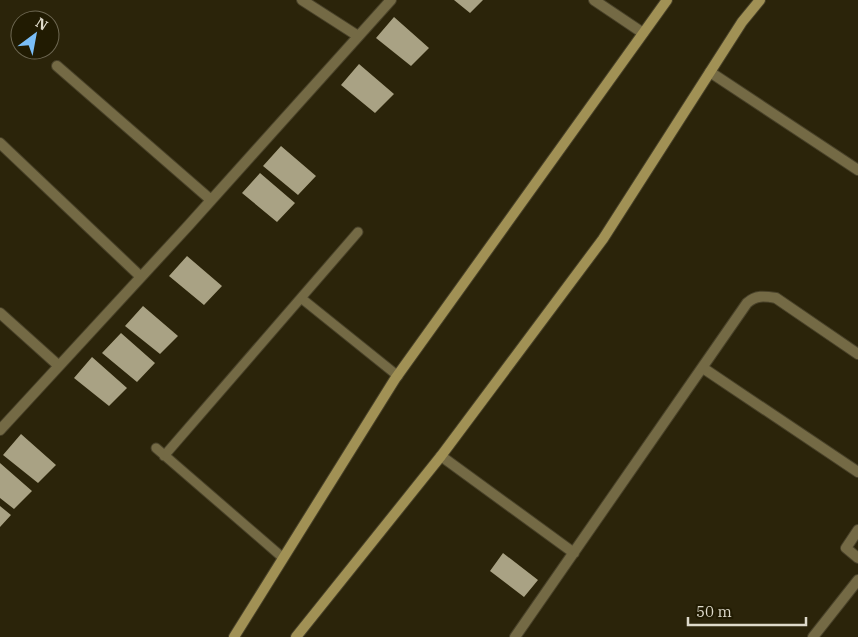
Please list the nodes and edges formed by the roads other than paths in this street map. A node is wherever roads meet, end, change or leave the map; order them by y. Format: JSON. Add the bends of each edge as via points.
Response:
{"nodes":[{"id":1,"x":302,"y":0,"type":"edge"},
{"id":2,"x":390,"y":0,"type":"edge"},
{"id":3,"x":594,"y":0,"type":"edge"},
{"id":4,"x":667,"y":0,"type":"edge"},
{"id":5,"x":760,"y":0,"type":"edge"},
{"id":6,"x":643,"y":33,"type":"junction"},
{"id":7,"x":358,"y":36,"type":"junction"},
{"id":8,"x":57,"y":66,"type":"dead end"},
{"id":9,"x":710,"y":72,"type":"junction"},
{"id":10,"x":0,"y":143,"type":"edge"},
{"id":11,"x":858,"y":170,"type":"edge"},
{"id":12,"x":212,"y":200,"type":"junction"},
{"id":13,"x":358,"y":232,"type":"dead end"},
{"id":14,"x":141,"y":277,"type":"junction"},
{"id":15,"x":301,"y":298,"type":"junction"},
{"id":16,"x":0,"y":313,"type":"edge"},
{"id":17,"x":858,"y":354,"type":"edge"},
{"id":18,"x":59,"y":366,"type":"junction"},
{"id":19,"x":702,"y":368,"type":"junction"},
{"id":20,"x":398,"y":376,"type":"junction"},
{"id":21,"x":0,"y":430,"type":"edge"},
{"id":22,"x":156,"y":448,"type":"dead end"},
{"id":23,"x":164,"y":456,"type":"junction"},
{"id":24,"x":441,"y":456,"type":"junction"},
{"id":25,"x":858,"y":472,"type":"edge"},
{"id":26,"x":858,"y":530,"type":"edge"},
{"id":27,"x":574,"y":553,"type":"junction"},
{"id":28,"x":282,"y":557,"type":"junction"},
{"id":29,"x":858,"y":558,"type":"edge"},
{"id":30,"x":858,"y":580,"type":"edge"},
{"id":31,"x":234,"y":637,"type":"edge"},
{"id":32,"x":296,"y":637,"type":"edge"},
{"id":33,"x":515,"y":637,"type":"edge"},
{"id":34,"x":813,"y":637,"type":"edge"}],
"edges":[{"from":1,"to":7,"type":"street"},
{"from":2,"to":7,"type":"street"},
{"from":3,"to":6,"type":"street"},
{"from":4,"to":6,"type":"main road"},
{"from":5,"to":9,"type":"main road"},
{"from":6,"to":20,"type":"main road"},
{"from":7,"to":12,"type":"street"},
{"from":8,"to":12,"type":"street"},
{"from":9,"to":11,"type":"street"},
{"from":9,"to":24,"type":"main road","via":[[604,239]]},
{"from":10,"to":14,"type":"street"},
{"from":12,"to":14,"type":"street"},
{"from":13,"to":15,"type":"lane"},
{"from":14,"to":18,"type":"street"},
{"from":15,"to":20,"type":"lane"},
{"from":15,"to":23,"type":"lane"},
{"from":16,"to":18,"type":"street"},
{"from":17,"to":19,"type":"street","via":[[776,298],[761,296],[747,303]]},
{"from":18,"to":21,"type":"street"},
{"from":19,"to":25,"type":"street"},
{"from":19,"to":27,"type":"street"},
{"from":20,"to":28,"type":"main road"},
{"from":22,"to":23,"type":"lane"},
{"from":23,"to":28,"type":"lane"},
{"from":24,"to":27,"type":"street"},
{"from":24,"to":32,"type":"main road"},
{"from":26,"to":29,"type":"street","via":[[846,548]]},
{"from":27,"to":33,"type":"street"},
{"from":28,"to":31,"type":"main road"},
{"from":30,"to":34,"type":"street"}]}
